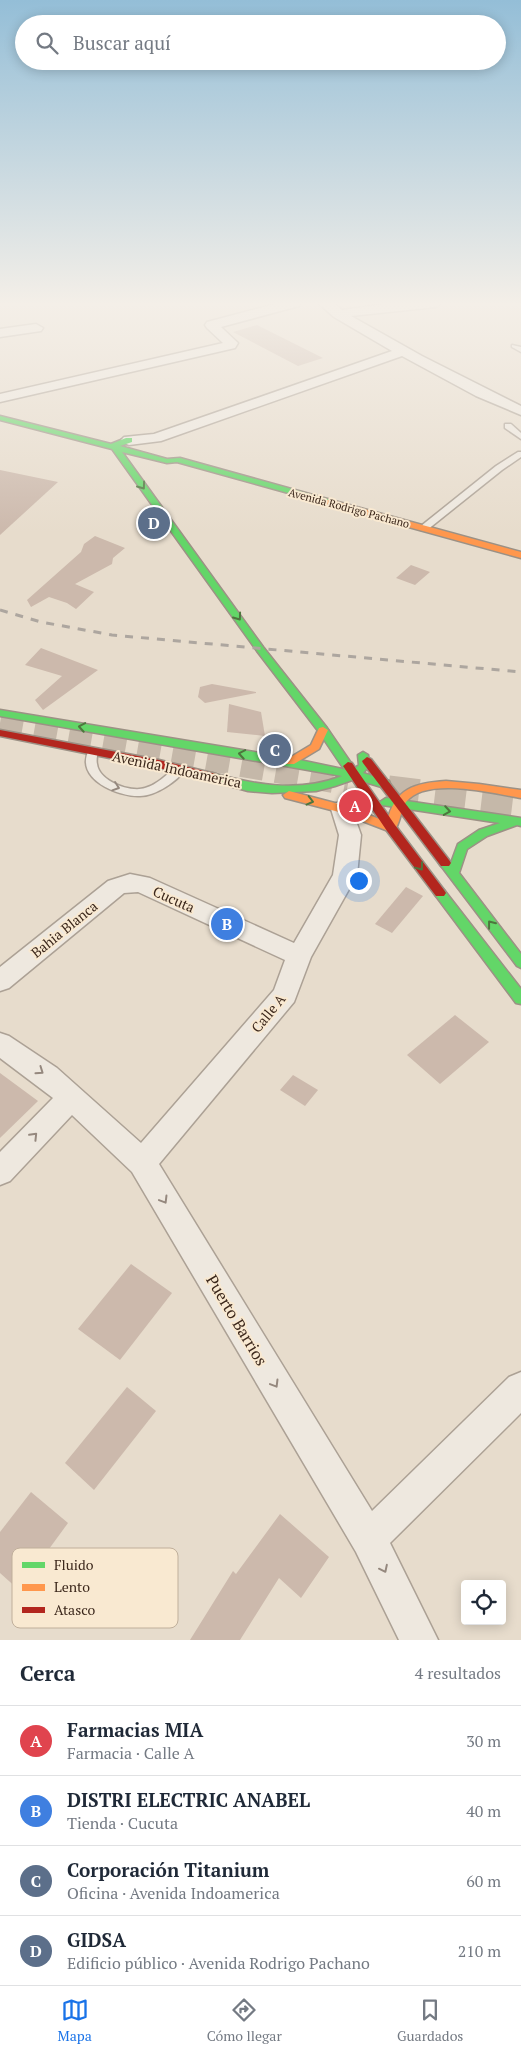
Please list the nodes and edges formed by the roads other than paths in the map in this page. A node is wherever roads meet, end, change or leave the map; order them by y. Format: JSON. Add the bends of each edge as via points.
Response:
{"nodes":[{"id":1,"x":80,"y":380,"type":"edge"},
{"id":2,"x":325,"y":380,"type":"edge"},
{"id":3,"x":458,"y":380,"type":"edge"},
{"id":4,"x":521,"y":395,"type":"edge"},
{"id":5,"x":0,"y":398,"type":"edge"},
{"id":6,"x":505,"y":404,"type":"junction"},
{"id":7,"x":0,"y":410,"type":"edge"},
{"id":8,"x":521,"y":411,"type":"edge"},
{"id":9,"x":0,"y":418,"type":"edge"},
{"id":10,"x":508,"y":426,"type":"dead end"},
{"id":11,"x":521,"y":437,"type":"edge"},
{"id":12,"x":153,"y":442,"type":"junction"},
{"id":13,"x":114,"y":446,"type":"junction"},
{"id":14,"x":132,"y":446,"type":"junction"},
{"id":15,"x":521,"y":454,"type":"edge"},
{"id":16,"x":177,"y":460,"type":"junction"},
{"id":17,"x":147,"y":468,"type":"dead end"},
{"id":18,"x":424,"y":528,"type":"junction"},
{"id":19,"x":521,"y":555,"type":"edge"},
{"id":20,"x":0,"y":712,"type":"edge"},
{"id":21,"x":322,"y":730,"type":"junction"},
{"id":22,"x":0,"y":733,"type":"edge"},
{"id":23,"x":360,"y":751,"type":"junction"},
{"id":24,"x":93,"y":752,"type":"junction"},
{"id":25,"x":290,"y":762,"type":"junction"},
{"id":26,"x":383,"y":765,"type":"dead end"},
{"id":27,"x":182,"y":769,"type":"junction"},
{"id":28,"x":353,"y":776,"type":"junction"},
{"id":29,"x":418,"y":778,"type":"dead end"},
{"id":30,"x":386,"y":784,"type":"junction"},
{"id":31,"x":446,"y":785,"type":"junction"},
{"id":32,"x":263,"y":789,"type":"junction"},
{"id":33,"x":521,"y":794,"type":"edge"},
{"id":34,"x":372,"y":801,"type":"junction"},
{"id":35,"x":399,"y":804,"type":"junction"},
{"id":36,"x":342,"y":808,"type":"junction"},
{"id":37,"x":518,"y":821,"type":"edge"},
{"id":38,"x":391,"y":828,"type":"junction"},
{"id":39,"x":453,"y":875,"type":"junction"},
{"id":40,"x":130,"y":883,"type":"joint"},
{"id":41,"x":299,"y":956,"type":"junction"},
{"id":42,"x":521,"y":963,"type":"edge"},
{"id":43,"x":0,"y":981,"type":"edge"},
{"id":44,"x":521,"y":999,"type":"edge"},
{"id":45,"x":0,"y":1044,"type":"edge"},
{"id":46,"x":72,"y":1097,"type":"junction"},
{"id":47,"x":142,"y":1163,"type":"junction"},
{"id":48,"x":0,"y":1172,"type":"edge"},
{"id":49,"x":521,"y":1389,"type":"edge"},
{"id":50,"x":369,"y":1539,"type":"junction"},
{"id":51,"x":419,"y":1640,"type":"edge"}],
"edges":[{"from":1,"to":5,"type":"street"},
{"from":2,"to":12,"type":"street"},
{"from":3,"to":6,"type":"street"},
{"from":4,"to":6,"type":"street"},
{"from":6,"to":8,"type":"street"},
{"from":7,"to":14,"type":"main road","name":"Avenida Rodrigo Pachano"},
{"from":9,"to":13,"type":"main road","name":"Avenida Rodrigo Pachano"},
{"from":10,"to":11,"type":"lane"},
{"from":12,"to":14,"type":"street"},
{"from":12,"to":16,"type":"main road","name":"Avenida Rodrigo Pachano","via":[[174,454]]},
{"from":13,"to":14,"type":"main road","name":"Avenida Rodrigo Pachano"},
{"from":13,"to":21,"type":"main road","one_way":true},
{"from":14,"to":16,"type":"main road","name":"Avenida Rodrigo Pachano","via":[[167,461]]},
{"from":14,"to":17,"type":"main road"},
{"from":15,"to":18,"type":"lane"},
{"from":16,"to":18,"type":"main road","name":"Avenida Rodrigo Pachano"},
{"from":18,"to":19,"type":"main road","name":"Avenida Rodrigo Pachano"},
{"from":25,"to":20,"type":"main road","one_way":true},
{"from":21,"to":25,"type":"main road","via":[[319,744]]},
{"from":21,"to":28,"type":"main road"},
{"from":22,"to":24,"type":"main road","name":"Avenida Indoamerica"},
{"from":23,"to":26,"type":"main road"},
{"from":23,"to":28,"type":"main road","via":[[364,766]]},
{"from":23,"to":30,"type":"main road"},
{"from":24,"to":27,"type":"main road","name":"Avenida Indoamerica"},
{"from":24,"to":27,"type":"lane","one_way":true,"via":[[91,763],[95,774],[112,787],[135,792],[148,792]]},
{"from":25,"to":28,"type":"main road"},
{"from":27,"to":32,"type":"main road","name":"Avenida Indoamerica"},
{"from":28,"to":30,"type":"main road"},
{"from":28,"to":32,"type":"main road","name":"Avenida Indoamerica","via":[[311,787]]},
{"from":28,"to":34,"type":"main road"},
{"from":29,"to":31,"type":"main road"},
{"from":30,"to":35,"type":"main road"},
{"from":31,"to":33,"type":"main road"},
{"from":31,"to":35,"type":"main road","via":[[421,787],[408,792]]},
{"from":32,"to":36,"type":"main road","one_way":true},
{"from":34,"to":35,"type":"main road"},
{"from":34,"to":38,"type":"main road"},
{"from":35,"to":37,"type":"main road","one_way":true},
{"from":35,"to":38,"type":"main road"},
{"from":35,"to":39,"type":"main road"},
{"from":36,"to":38,"type":"main road"},
{"from":36,"to":41,"type":"street","name":"Calle A","via":[[350,835],[345,875]]},
{"from":37,"to":39,"type":"main road","via":[[483,833],[462,847]]},
{"from":38,"to":44,"type":"main road","one_way":true},
{"from":42,"to":39,"type":"main road","one_way":true},
{"from":40,"to":41,"type":"street","name":"Cucuta","via":[[142,884]]},
{"from":40,"to":43,"type":"street","name":"Bahia Blanca","via":[[116,887]]},
{"from":41,"to":47,"type":"street","name":"Calle A","via":[[285,995]]},
{"from":45,"to":46,"type":"street","name":"Puerto Barrios","one_way":true},
{"from":46,"to":47,"type":"street","name":"Puerto Barrios"},
{"from":48,"to":46,"type":"street","one_way":true},
{"from":47,"to":50,"type":"street","name":"Puerto Barrios","one_way":true},
{"from":49,"to":50,"type":"street"},
{"from":50,"to":51,"type":"street","name":"Puerto Barrios","one_way":true}]}
